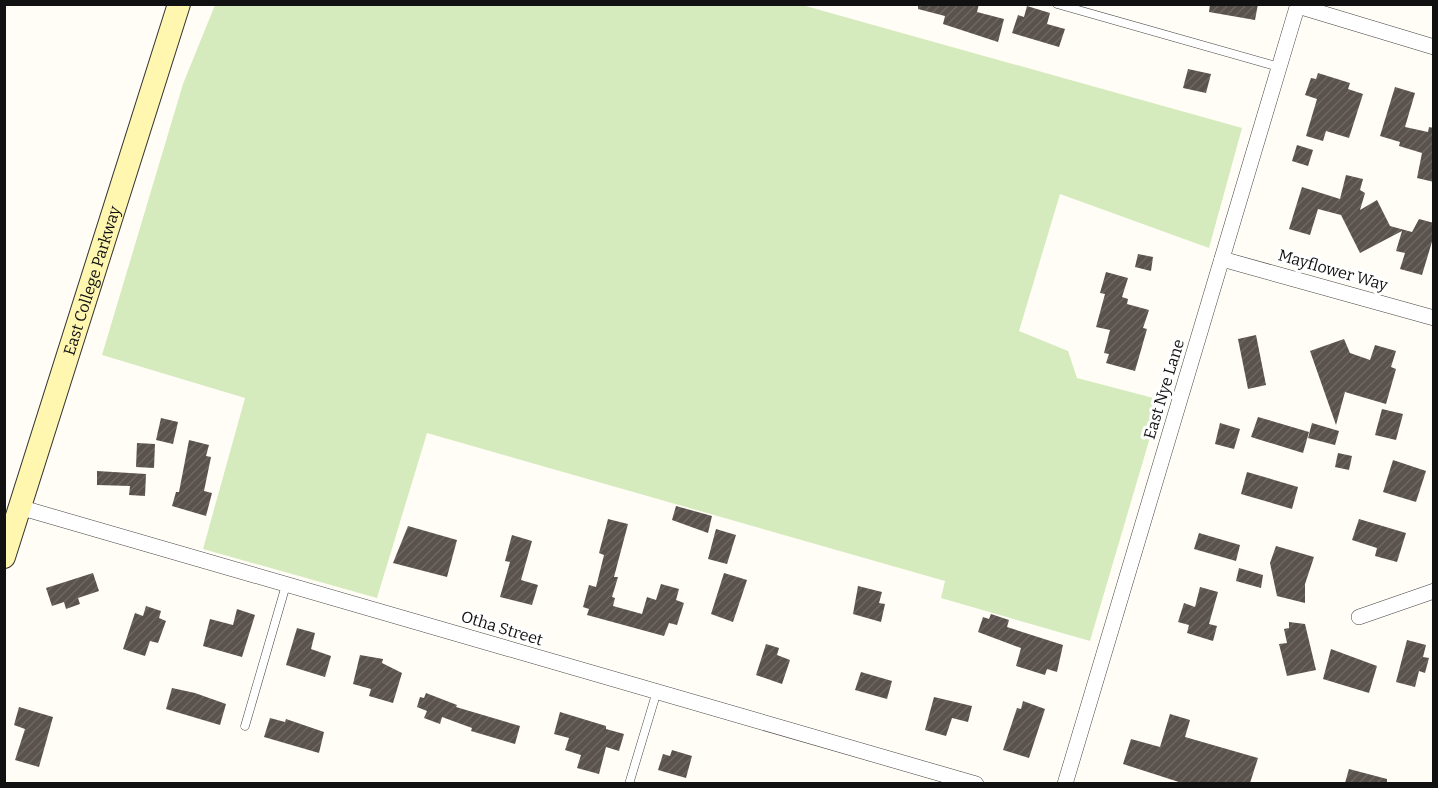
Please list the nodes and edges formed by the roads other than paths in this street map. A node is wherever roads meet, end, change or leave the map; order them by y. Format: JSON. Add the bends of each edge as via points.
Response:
{"nodes":[{"id":1,"x":179,"y":4,"type":"edge"},
{"id":2,"x":1057,"y":4,"type":"edge"},
{"id":3,"x":1298,"y":5,"type":"edge"},
{"id":4,"x":1434,"y":47,"type":"edge"},
{"id":5,"x":1279,"y":67,"type":"junction"},
{"id":6,"x":1222,"y":259,"type":"junction"},
{"id":7,"x":1434,"y":318,"type":"edge"},
{"id":8,"x":19,"y":507,"type":"junction"},
{"id":9,"x":4,"y":557,"type":"edge"},
{"id":10,"x":286,"y":585,"type":"junction"},
{"id":11,"x":1434,"y":591,"type":"edge"},
{"id":12,"x":1359,"y":617,"type":"dead end"},
{"id":13,"x":657,"y":691,"type":"junction"},
{"id":14,"x":245,"y":726,"type":"dead end"},
{"id":15,"x":629,"y":783,"type":"edge"},
{"id":16,"x":976,"y":783,"type":"edge"},
{"id":17,"x":1065,"y":783,"type":"edge"}],
"edges":[{"from":1,"to":8,"type":"main road","name":"East College Parkway"},
{"from":2,"to":5,"type":"lane"},
{"from":3,"to":4,"type":"street"},
{"from":3,"to":5,"type":"street","name":"East Nye Lane"},
{"from":5,"to":6,"type":"street","name":"East Nye Lane"},
{"from":6,"to":7,"type":"street","name":"Mayflower Way"},
{"from":6,"to":17,"type":"street","name":"East Nye Lane"},
{"from":8,"to":9,"type":"main road","name":"East College Parkway"},
{"from":8,"to":10,"type":"street","name":"Otha Street"},
{"from":10,"to":13,"type":"street","name":"Otha Street"},
{"from":10,"to":14,"type":"lane"},
{"from":11,"to":12,"type":"street"},
{"from":13,"to":15,"type":"lane"},
{"from":13,"to":16,"type":"street","name":"Otha Street"}]}
